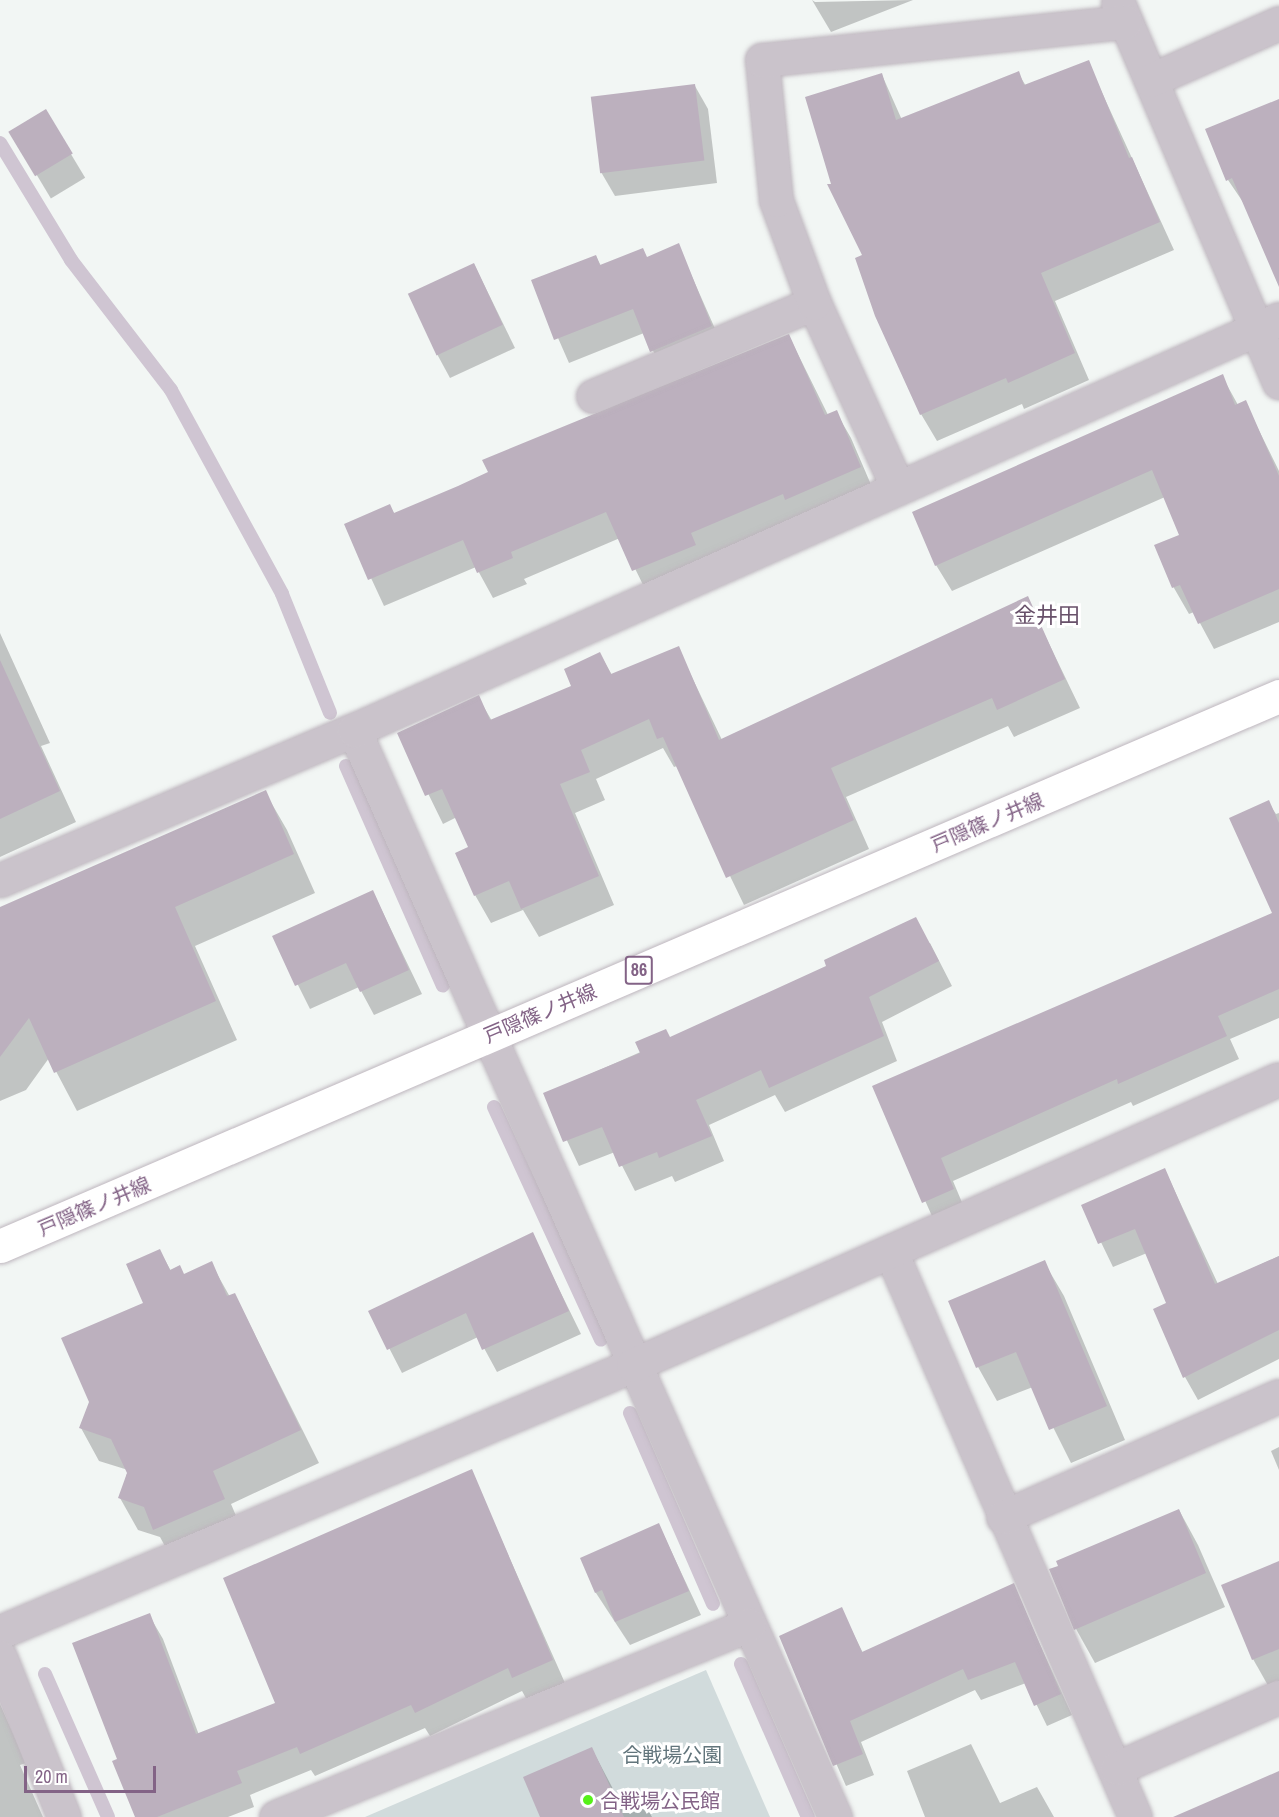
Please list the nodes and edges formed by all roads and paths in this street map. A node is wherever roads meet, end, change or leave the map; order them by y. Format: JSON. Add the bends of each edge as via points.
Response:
{"nodes":[{"id":1,"x":1121,"y":11,"type":"edge"},
{"id":2,"x":1279,"y":23,"type":"edge"},
{"id":3,"x":1151,"y":80,"type":"junction"},
{"id":4,"x":814,"y":303,"type":"junction"},
{"id":5,"x":1268,"y":324,"type":"edge"},
{"id":6,"x":1279,"y":382,"type":"edge"},
{"id":7,"x":593,"y":396,"type":"dead end"},
{"id":8,"x":897,"y":486,"type":"junction"},
{"id":9,"x":1279,"y":696,"type":"edge"},
{"id":10,"x":354,"y":730,"type":"junction"},
{"id":11,"x":0,"y":880,"type":"edge"},
{"id":12,"x":488,"y":1035,"type":"junction"},
{"id":13,"x":1279,"y":1079,"type":"edge"},
{"id":14,"x":0,"y":1246,"type":"edge"},
{"id":15,"x":891,"y":1252,"type":"junction"},
{"id":16,"x":633,"y":1365,"type":"junction"},
{"id":17,"x":1279,"y":1396,"type":"edge"},
{"id":18,"x":1003,"y":1516,"type":"junction"},
{"id":19,"x":748,"y":1625,"type":"junction"},
{"id":20,"x":0,"y":1632,"type":"edge"},
{"id":21,"x":0,"y":1657,"type":"edge"},
{"id":22,"x":1279,"y":1697,"type":"edge"},
{"id":23,"x":1117,"y":1768,"type":"junction"},
{"id":24,"x":64,"y":1817,"type":"edge"},
{"id":25,"x":276,"y":1817,"type":"edge"},
{"id":26,"x":835,"y":1817,"type":"edge"},
{"id":27,"x":1135,"y":1817,"type":"edge"}],
"edges":[{"from":1,"to":3,"type":"street"},
{"from":1,"to":4,"type":"street","via":[[762,60],[776,200]]},
{"from":2,"to":3,"type":"street"},
{"from":3,"to":5,"type":"street"},
{"from":4,"to":7,"type":"street"},
{"from":4,"to":8,"type":"street"},
{"from":5,"to":6,"type":"street"},
{"from":5,"to":8,"type":"street"},
{"from":8,"to":10,"type":"street"},
{"from":9,"to":12,"type":"main road","name":"戸隠篠ノ井線","number":"86"},
{"from":10,"to":11,"type":"street"},
{"from":10,"to":12,"type":"street"},
{"from":12,"to":14,"type":"main road","name":"戸隠篠ノ井線","number":"86"},
{"from":12,"to":16,"type":"street"},
{"from":13,"to":15,"type":"street"},
{"from":15,"to":16,"type":"street"},
{"from":15,"to":18,"type":"street"},
{"from":16,"to":19,"type":"street"},
{"from":16,"to":20,"type":"street"},
{"from":17,"to":18,"type":"street"},
{"from":18,"to":23,"type":"street"},
{"from":19,"to":25,"type":"street"},
{"from":19,"to":26,"type":"street"},
{"from":21,"to":24,"type":"street"},
{"from":22,"to":23,"type":"street"},
{"from":23,"to":27,"type":"street"}]}
